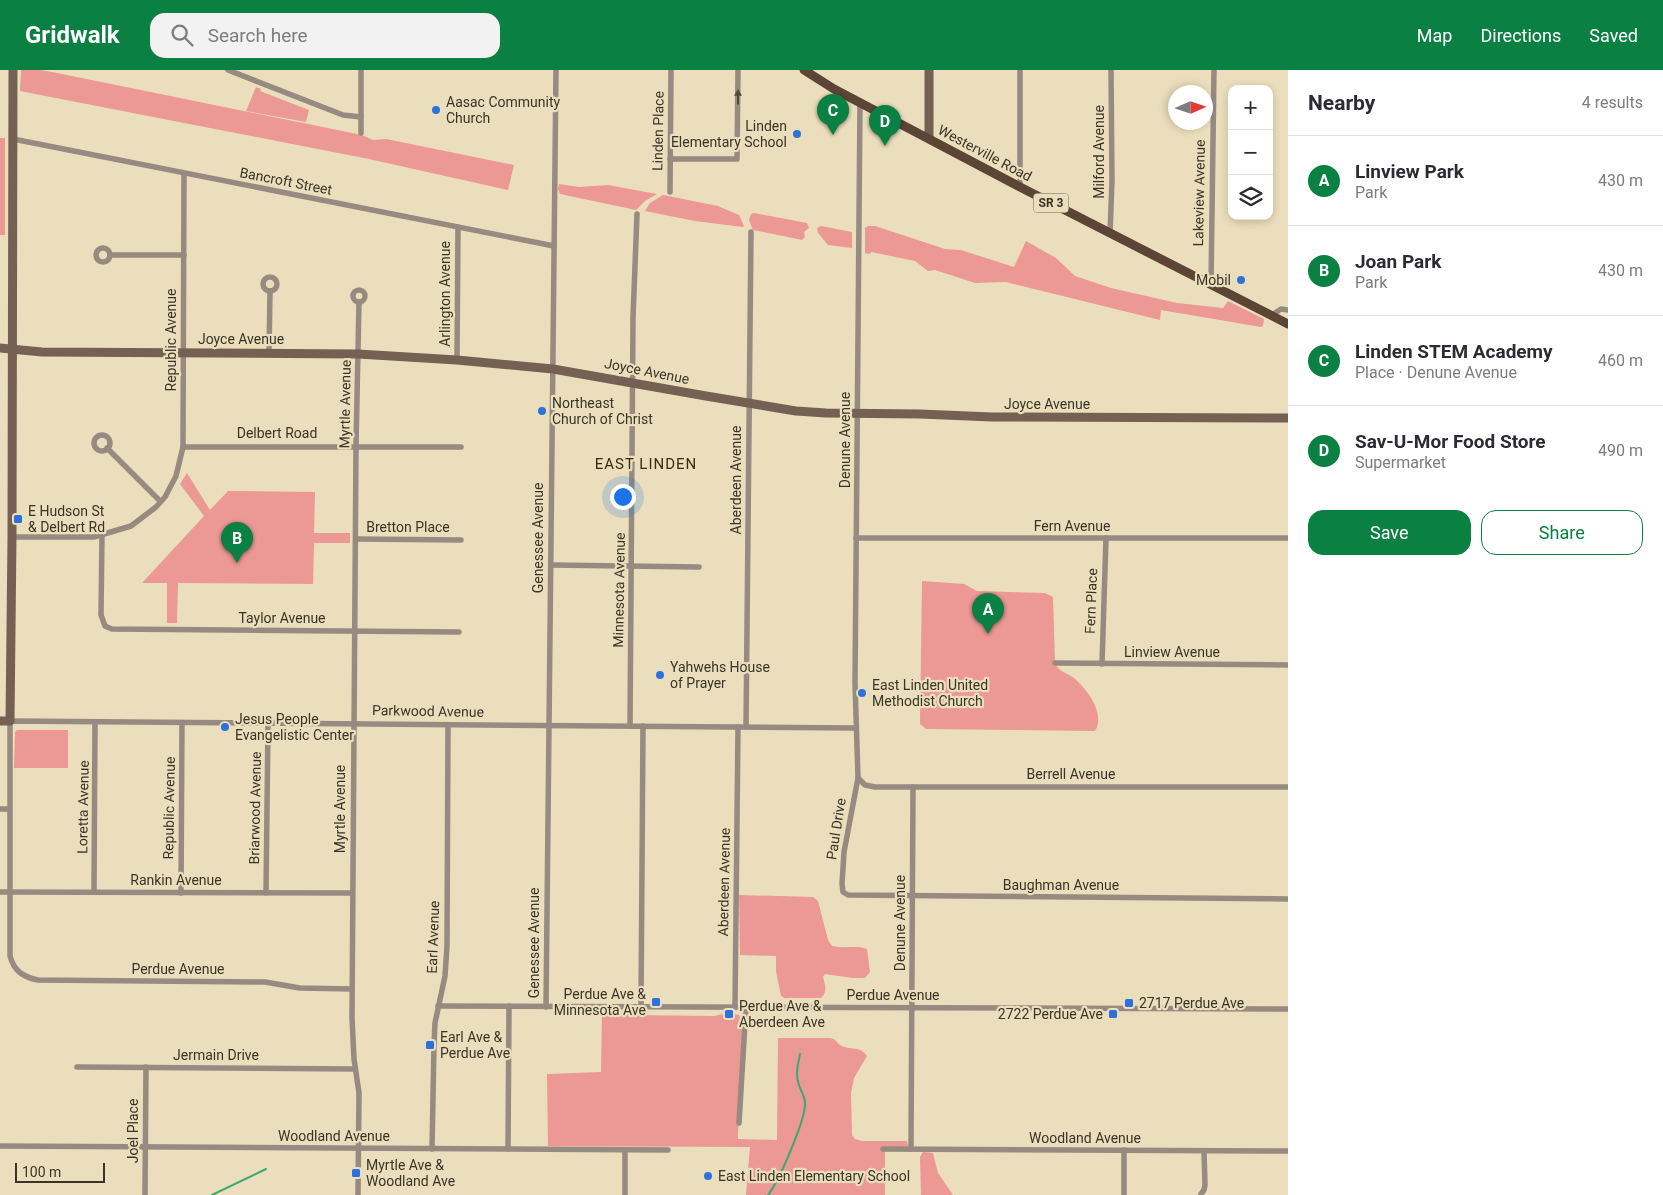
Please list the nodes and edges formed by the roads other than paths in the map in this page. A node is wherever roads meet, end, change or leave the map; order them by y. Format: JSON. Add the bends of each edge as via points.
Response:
{"nodes":[{"id":1,"x":13,"y":70,"type":"edge"},
{"id":2,"x":228,"y":70,"type":"edge"},
{"id":3,"x":361,"y":70,"type":"edge"},
{"id":4,"x":556,"y":70,"type":"edge"},
{"id":5,"x":671,"y":70,"type":"edge"},
{"id":6,"x":738,"y":70,"type":"edge"},
{"id":7,"x":804,"y":70,"type":"edge"},
{"id":8,"x":929,"y":70,"type":"edge"},
{"id":9,"x":1020,"y":70,"type":"edge"},
{"id":10,"x":1112,"y":70,"type":"edge"},
{"id":11,"x":1214,"y":70,"type":"edge"},
{"id":12,"x":860,"y":102,"type":"junction"},
{"id":13,"x":361,"y":118,"type":"junction"},
{"id":14,"x":361,"y":133,"type":"dead end"},
{"id":15,"x":929,"y":138,"type":"junction"},
{"id":16,"x":13,"y":139,"type":"junction"},
{"id":17,"x":670,"y":159,"type":"junction"},
{"id":18,"x":184,"y":174,"type":"junction"},
{"id":19,"x":1020,"y":187,"type":"junction"},
{"id":20,"x":670,"y":192,"type":"dead end"},
{"id":21,"x":637,"y":214,"type":"dead end"},
{"id":22,"x":458,"y":228,"type":"junction"},
{"id":23,"x":751,"y":232,"type":"dead end"},
{"id":24,"x":1110,"y":234,"type":"junction"},
{"id":25,"x":554,"y":246,"type":"junction"},
{"id":26,"x":110,"y":255,"type":"dead end"},
{"id":27,"x":184,"y":255,"type":"junction"},
{"id":28,"x":1211,"y":286,"type":"junction"},
{"id":29,"x":270,"y":291,"type":"dead end"},
{"id":30,"x":359,"y":302,"type":"dead end"},
{"id":31,"x":1288,"y":310,"type":"edge"},
{"id":32,"x":1272,"y":315,"type":"junction"},
{"id":33,"x":1288,"y":324,"type":"edge"},
{"id":34,"x":0,"y":348,"type":"edge"},
{"id":35,"x":12,"y":350,"type":"junction"},
{"id":36,"x":183,"y":353,"type":"junction"},
{"id":37,"x":269,"y":353,"type":"junction"},
{"id":38,"x":358,"y":354,"type":"junction"},
{"id":39,"x":457,"y":360,"type":"junction"},
{"id":40,"x":553,"y":368,"type":"junction"},
{"id":41,"x":634,"y":383,"type":"junction"},
{"id":42,"x":749,"y":403,"type":"junction"},
{"id":43,"x":857,"y":414,"type":"junction"},
{"id":44,"x":1288,"y":418,"type":"edge"},
{"id":45,"x":356,"y":446,"type":"junction"},
{"id":46,"x":183,"y":447,"type":"junction"},
{"id":47,"x":461,"y":447,"type":"dead end"},
{"id":48,"x":107,"y":448,"type":"dead end"},
{"id":49,"x":160,"y":501,"type":"junction"},
{"id":50,"x":102,"y":536,"type":"junction"},
{"id":51,"x":12,"y":538,"type":"junction"},
{"id":52,"x":856,"y":538,"type":"junction"},
{"id":53,"x":1106,"y":538,"type":"junction"},
{"id":54,"x":1288,"y":538,"type":"edge"},
{"id":55,"x":356,"y":539,"type":"junction"},
{"id":56,"x":461,"y":540,"type":"dead end"},
{"id":57,"x":551,"y":565,"type":"junction"},
{"id":58,"x":631,"y":567,"type":"junction"},
{"id":59,"x":699,"y":567,"type":"dead end"},
{"id":60,"x":355,"y":631,"type":"junction"},
{"id":61,"x":459,"y":632,"type":"dead end"},
{"id":62,"x":1055,"y":663,"type":"dead end"},
{"id":63,"x":1102,"y":664,"type":"junction"},
{"id":64,"x":1288,"y":665,"type":"edge"},
{"id":65,"x":0,"y":721,"type":"edge"},
{"id":66,"x":10,"y":721,"type":"junction"},
{"id":67,"x":95,"y":722,"type":"junction"},
{"id":68,"x":182,"y":723,"type":"junction"},
{"id":69,"x":268,"y":723,"type":"junction"},
{"id":70,"x":354,"y":724,"type":"junction"},
{"id":71,"x":549,"y":725,"type":"junction"},
{"id":72,"x":448,"y":726,"type":"junction"},
{"id":73,"x":630,"y":726,"type":"junction"},
{"id":74,"x":644,"y":726,"type":"junction"},
{"id":75,"x":738,"y":727,"type":"junction"},
{"id":76,"x":746,"y":727,"type":"junction"},
{"id":77,"x":855,"y":728,"type":"junction"},
{"id":78,"x":858,"y":778,"type":"junction"},
{"id":79,"x":913,"y":787,"type":"junction"},
{"id":80,"x":1288,"y":787,"type":"edge"},
{"id":81,"x":0,"y":809,"type":"edge"},
{"id":82,"x":9,"y":809,"type":"junction"},
{"id":83,"x":842,"y":884,"type":"joint"},
{"id":84,"x":0,"y":892,"type":"edge"},
{"id":85,"x":9,"y":892,"type":"junction"},
{"id":86,"x":94,"y":892,"type":"junction"},
{"id":87,"x":181,"y":893,"type":"junction"},
{"id":88,"x":266,"y":893,"type":"junction"},
{"id":89,"x":352,"y":893,"type":"junction"},
{"id":90,"x":913,"y":896,"type":"junction"},
{"id":91,"x":1288,"y":899,"type":"edge"},
{"id":92,"x":352,"y":989,"type":"junction"},
{"id":93,"x":438,"y":1006,"type":"junction"},
{"id":94,"x":509,"y":1006,"type":"junction"},
{"id":95,"x":546,"y":1006,"type":"junction"},
{"id":96,"x":641,"y":1007,"type":"junction"},
{"id":97,"x":735,"y":1007,"type":"junction"},
{"id":98,"x":746,"y":1007,"type":"junction"},
{"id":99,"x":912,"y":1008,"type":"junction"},
{"id":100,"x":1288,"y":1009,"type":"edge"},
{"id":101,"x":77,"y":1067,"type":"dead end"},
{"id":102,"x":146,"y":1067,"type":"junction"},
{"id":103,"x":355,"y":1069,"type":"junction"},
{"id":104,"x":739,"y":1123,"type":"dead end"},
{"id":105,"x":0,"y":1146,"type":"edge"},
{"id":106,"x":146,"y":1147,"type":"junction"},
{"id":107,"x":432,"y":1148,"type":"junction"},
{"id":108,"x":359,"y":1149,"type":"junction"},
{"id":109,"x":508,"y":1149,"type":"junction"},
{"id":110,"x":883,"y":1149,"type":"dead end"},
{"id":111,"x":910,"y":1149,"type":"junction"},
{"id":112,"x":625,"y":1150,"type":"junction"},
{"id":113,"x":668,"y":1150,"type":"dead end"},
{"id":114,"x":1124,"y":1150,"type":"junction"},
{"id":115,"x":1204,"y":1151,"type":"junction"},
{"id":116,"x":1288,"y":1151,"type":"edge"},
{"id":117,"x":1201,"y":1194,"type":"edge"},
{"id":118,"x":145,"y":1195,"type":"edge"},
{"id":119,"x":358,"y":1195,"type":"edge"},
{"id":120,"x":625,"y":1195,"type":"edge"},
{"id":121,"x":1124,"y":1195,"type":"edge"}],
"edges":[{"from":1,"to":16,"type":"street"},
{"from":2,"to":13,"type":"street"},
{"from":3,"to":13,"type":"street"},
{"from":4,"to":25,"type":"street","name":"Genessee Avenue"},
{"from":5,"to":17,"type":"street","name":"Linden Place"},
{"from":17,"to":6,"type":"street","one_way":true,"via":[[738,159]]},
{"from":7,"to":12,"type":"main road","name":"Westerville Road","number":"SR 3"},
{"from":8,"to":15,"type":"street"},
{"from":9,"to":19,"type":"street"},
{"from":10,"to":24,"type":"street","name":"Milford Avenue"},
{"from":11,"to":28,"type":"street","name":"Lakeview Avenue"},
{"from":12,"to":15,"type":"main road","name":"Westerville Road","number":"SR 3"},
{"from":12,"to":43,"type":"street","name":"Denune Avenue"},
{"from":13,"to":14,"type":"street"},
{"from":15,"to":19,"type":"main road","name":"Westerville Road","number":"SR 3"},
{"from":16,"to":18,"type":"street","name":"Bancroft Street"},
{"from":16,"to":35,"type":"street"},
{"from":17,"to":20,"type":"street","name":"Linden Place"},
{"from":18,"to":22,"type":"street","name":"Bancroft Street"},
{"from":18,"to":27,"type":"street","name":"Republic Avenue"},
{"from":19,"to":24,"type":"main road","name":"Westerville Road","number":"SR 3"},
{"from":21,"to":41,"type":"street","name":"Minnesota Avenue"},
{"from":22,"to":25,"type":"street","name":"Bancroft Street"},
{"from":22,"to":39,"type":"street","name":"Arlington Avenue"},
{"from":23,"to":42,"type":"street","name":"Aberdeen Avenue"},
{"from":24,"to":28,"type":"main road","name":"Westerville Road","number":"SR 3"},
{"from":25,"to":40,"type":"street","name":"Genessee Avenue"},
{"from":26,"to":27,"type":"street"},
{"from":27,"to":36,"type":"street","name":"Republic Avenue"},
{"from":28,"to":32,"type":"main road","name":"Westerville Road","number":"SR 3"},
{"from":29,"to":37,"type":"street"},
{"from":30,"to":38,"type":"street","name":"Myrtle Avenue"},
{"from":31,"to":32,"type":"street","via":[[1281,309]]},
{"from":32,"to":33,"type":"main road","name":"Westerville Road","number":"SR 3"},
{"from":34,"to":35,"type":"street","name":"Joyce Avenue"},
{"from":35,"to":36,"type":"street","name":"Joyce Avenue"},
{"from":35,"to":51,"type":"street"},
{"from":36,"to":37,"type":"street","name":"Joyce Avenue"},
{"from":36,"to":46,"type":"street","name":"Republic Avenue"},
{"from":37,"to":38,"type":"street","name":"Joyce Avenue"},
{"from":38,"to":39,"type":"street","name":"Joyce Avenue"},
{"from":38,"to":45,"type":"street","name":"Myrtle Avenue"},
{"from":39,"to":40,"type":"street","name":"Joyce Avenue"},
{"from":40,"to":41,"type":"street","name":"Joyce Avenue"},
{"from":40,"to":57,"type":"street","name":"Genessee Avenue"},
{"from":41,"to":42,"type":"street","name":"Joyce Avenue"},
{"from":41,"to":58,"type":"street","name":"Minnesota Avenue"},
{"from":42,"to":43,"type":"street","name":"Joyce Avenue","via":[[796,411]]},
{"from":42,"to":76,"type":"street","name":"Aberdeen Avenue"},
{"from":43,"to":44,"type":"street","name":"Joyce Avenue"},
{"from":43,"to":52,"type":"street","name":"Denune Avenue"},
{"from":45,"to":46,"type":"street","name":"Delbert Road"},
{"from":45,"to":47,"type":"street","name":"Delbert Road"},
{"from":45,"to":55,"type":"street","name":"Myrtle Avenue"},
{"from":46,"to":49,"type":"street","name":"Republic Avenue","via":[[176,476]]},
{"from":48,"to":49,"type":"street"},
{"from":49,"to":50,"type":"street","via":[[131,526]]},
{"from":50,"to":51,"type":"street"},
{"from":50,"to":60,"type":"street","name":"Taylor Avenue","via":[[101,614],[105,626],[120,630]]},
{"from":51,"to":66,"type":"street"},
{"from":52,"to":53,"type":"street","name":"Fern Avenue"},
{"from":52,"to":77,"type":"street","name":"Denune Avenue"},
{"from":53,"to":54,"type":"street","name":"Fern Avenue"},
{"from":53,"to":63,"type":"street","name":"Fern Place"},
{"from":55,"to":56,"type":"street","name":"Bretton Place"},
{"from":55,"to":60,"type":"street","name":"Myrtle Avenue"},
{"from":57,"to":58,"type":"street"},
{"from":57,"to":71,"type":"street","name":"Genessee Avenue"},
{"from":58,"to":59,"type":"street"},
{"from":58,"to":73,"type":"street","name":"Minnesota Avenue"},
{"from":60,"to":61,"type":"street","name":"Taylor Avenue"},
{"from":60,"to":70,"type":"street","name":"Myrtle Avenue"},
{"from":62,"to":63,"type":"street","name":"Linview Avenue"},
{"from":63,"to":64,"type":"street","name":"Linview Avenue"},
{"from":65,"to":66,"type":"street","name":"Parkwood Avenue"},
{"from":66,"to":67,"type":"street","name":"Parkwood Avenue"},
{"from":66,"to":82,"type":"street"},
{"from":67,"to":68,"type":"street","name":"Parkwood Avenue"},
{"from":67,"to":86,"type":"street","name":"Loretta Avenue"},
{"from":68,"to":69,"type":"street","name":"Parkwood Avenue"},
{"from":68,"to":87,"type":"street","name":"Republic Avenue"},
{"from":69,"to":70,"type":"street","name":"Parkwood Avenue"},
{"from":69,"to":88,"type":"street","name":"Briarwood Avenue"},
{"from":70,"to":72,"type":"street","name":"Parkwood Avenue"},
{"from":70,"to":89,"type":"street","name":"Myrtle Avenue"},
{"from":71,"to":72,"type":"street","name":"Parkwood Avenue"},
{"from":71,"to":73,"type":"street","name":"Parkwood Avenue"},
{"from":71,"to":95,"type":"street","name":"Genessee Avenue"},
{"from":72,"to":93,"type":"street","name":"Earl Avenue","via":[[447,946]]},
{"from":73,"to":74,"type":"street","name":"Parkwood Avenue"},
{"from":74,"to":75,"type":"street","name":"Parkwood Avenue"},
{"from":74,"to":96,"type":"street"},
{"from":75,"to":76,"type":"street","name":"Parkwood Avenue"},
{"from":75,"to":97,"type":"street","name":"Aberdeen Avenue"},
{"from":76,"to":77,"type":"street","name":"Parkwood Avenue"},
{"from":77,"to":78,"type":"street","name":"Denune Avenue"},
{"from":78,"to":79,"type":"street","name":"Berrell Avenue","via":[[865,785],[876,787]]},
{"from":78,"to":83,"type":"street","name":"Paul Drive","via":[[844,852]]},
{"from":79,"to":80,"type":"street","name":"Berrell Avenue"},
{"from":79,"to":90,"type":"street","name":"Denune Avenue"},
{"from":81,"to":82,"type":"street"},
{"from":82,"to":85,"type":"street"},
{"from":83,"to":90,"type":"street","name":"Baughman Avenue","via":[[843,892],[848,895]]},
{"from":84,"to":85,"type":"street","name":"Rankin Avenue"},
{"from":85,"to":86,"type":"street","name":"Rankin Avenue"},
{"from":85,"to":92,"type":"street","name":"Perdue Avenue","via":[[10,956],[16,970],[23,976],[38,980],[265,982],[300,988]]},
{"from":86,"to":87,"type":"street","name":"Rankin Avenue"},
{"from":87,"to":88,"type":"street","name":"Rankin Avenue"},
{"from":88,"to":89,"type":"street","name":"Rankin Avenue"},
{"from":89,"to":92,"type":"street","name":"Myrtle Avenue"},
{"from":90,"to":91,"type":"street","name":"Baughman Avenue"},
{"from":90,"to":99,"type":"street","name":"Denune Avenue"},
{"from":92,"to":103,"type":"street","name":"Myrtle Avenue"},
{"from":93,"to":94,"type":"street","name":"Perdue Avenue"},
{"from":93,"to":107,"type":"street","name":"Earl Avenue"},
{"from":94,"to":95,"type":"street","name":"Perdue Avenue"},
{"from":94,"to":109,"type":"street","name":"Genessee Avenue"},
{"from":95,"to":96,"type":"street","name":"Perdue Avenue"},
{"from":96,"to":97,"type":"street","name":"Perdue Avenue"},
{"from":97,"to":98,"type":"street","name":"Perdue Avenue"},
{"from":98,"to":99,"type":"street","name":"Perdue Avenue"},
{"from":98,"to":104,"type":"street"},
{"from":99,"to":100,"type":"street","name":"Perdue Avenue"},
{"from":99,"to":111,"type":"street","name":"Denune Avenue"},
{"from":101,"to":102,"type":"street","name":"Jermain Drive"},
{"from":102,"to":103,"type":"street","name":"Jermain Drive"},
{"from":102,"to":106,"type":"street","name":"Joel Place"},
{"from":103,"to":108,"type":"street","name":"Myrtle Avenue","via":[[359,1093]]},
{"from":105,"to":106,"type":"street","name":"Woodland Avenue"},
{"from":106,"to":108,"type":"street","name":"Woodland Avenue"},
{"from":106,"to":118,"type":"street","name":"Joel Place"},
{"from":107,"to":108,"type":"street","name":"Woodland Avenue"},
{"from":107,"to":109,"type":"street","name":"Woodland Avenue"},
{"from":108,"to":119,"type":"street","name":"Myrtle Avenue"},
{"from":109,"to":112,"type":"street","name":"Woodland Avenue"},
{"from":110,"to":111,"type":"street","name":"Woodland Avenue"},
{"from":111,"to":114,"type":"street","name":"Woodland Avenue"},
{"from":112,"to":113,"type":"street","name":"Woodland Avenue"},
{"from":112,"to":120,"type":"street"},
{"from":114,"to":115,"type":"street","name":"Woodland Avenue"},
{"from":114,"to":121,"type":"street"},
{"from":115,"to":116,"type":"street","name":"Woodland Avenue"},
{"from":115,"to":117,"type":"street","via":[[1205,1185]]}]}
